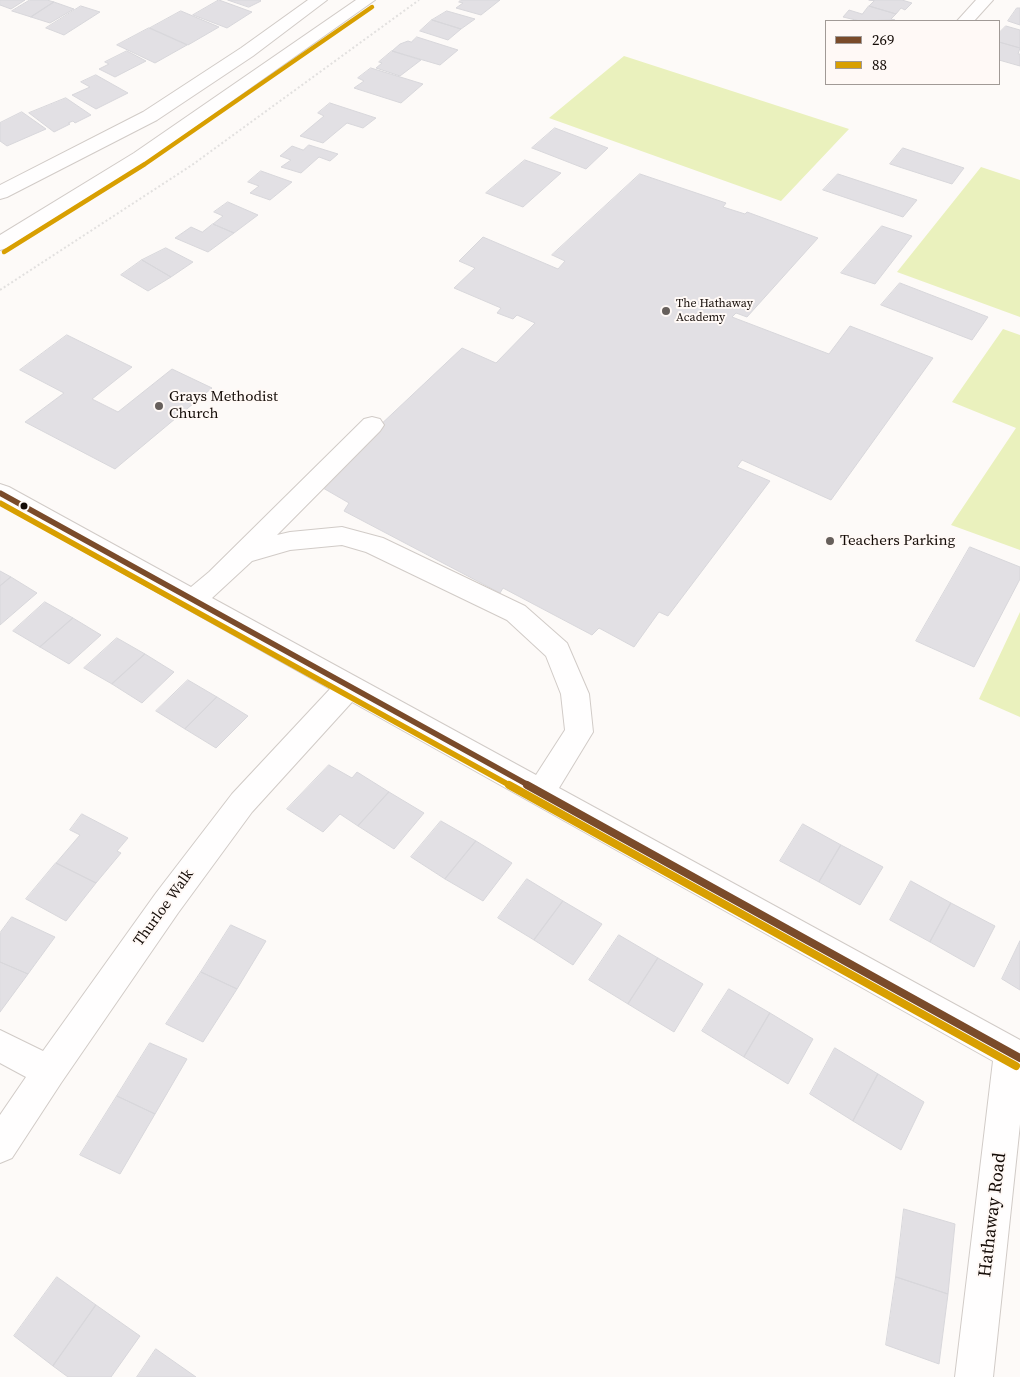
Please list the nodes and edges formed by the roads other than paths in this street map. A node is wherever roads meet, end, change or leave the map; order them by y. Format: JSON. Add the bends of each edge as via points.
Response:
{"nodes":[{"id":1,"x":319,"y":0,"type":"edge"},
{"id":2,"x":985,"y":0,"type":"edge"},
{"id":3,"x":364,"y":1,"type":"edge"},
{"id":4,"x":966,"y":20,"type":"edge"},
{"id":5,"x":0,"y":193,"type":"edge"},
{"id":6,"x":0,"y":244,"type":"edge"},
{"id":7,"x":372,"y":425,"type":"dead end"},
{"id":8,"x":0,"y":493,"type":"edge"},
{"id":9,"x":242,"y":554,"type":"junction"},
{"id":10,"x":193,"y":600,"type":"junction"},
{"id":11,"x":349,"y":686,"type":"junction"},
{"id":12,"x":541,"y":792,"type":"junction"},
{"id":13,"x":0,"y":1046,"type":"edge"},
{"id":14,"x":1016,"y":1055,"type":"edge"},
{"id":15,"x":49,"y":1071,"type":"junction"},
{"id":16,"x":0,"y":1146,"type":"edge"},
{"id":17,"x":974,"y":1377,"type":"edge"}],
"edges":[{"from":1,"to":5,"type":"street","via":[[150,116]]},
{"from":2,"to":4,"type":"street"},
{"from":3,"to":6,"type":"street","via":[[198,119]]},
{"from":7,"to":9,"type":"street"},
{"from":8,"to":10,"type":"street","name":"Hathaway Road"},
{"from":9,"to":10,"type":"street"},
{"from":9,"to":12,"type":"street","via":[[290,541],[342,536],[374,545],[516,613],[556,650],[575,694],[579,732]]},
{"from":10,"to":11,"type":"street","name":"Hathaway Road"},
{"from":11,"to":12,"type":"street","name":"Hathaway Road"},
{"from":11,"to":15,"type":"street","name":"Thurloe Walk","via":[[242,803]]},
{"from":12,"to":14,"type":"street","name":"Hathaway Road"},
{"from":13,"to":15,"type":"street"},
{"from":14,"to":17,"type":"street","name":"Hathaway Road"},
{"from":15,"to":16,"type":"street","name":"Thurloe Walk"}]}
